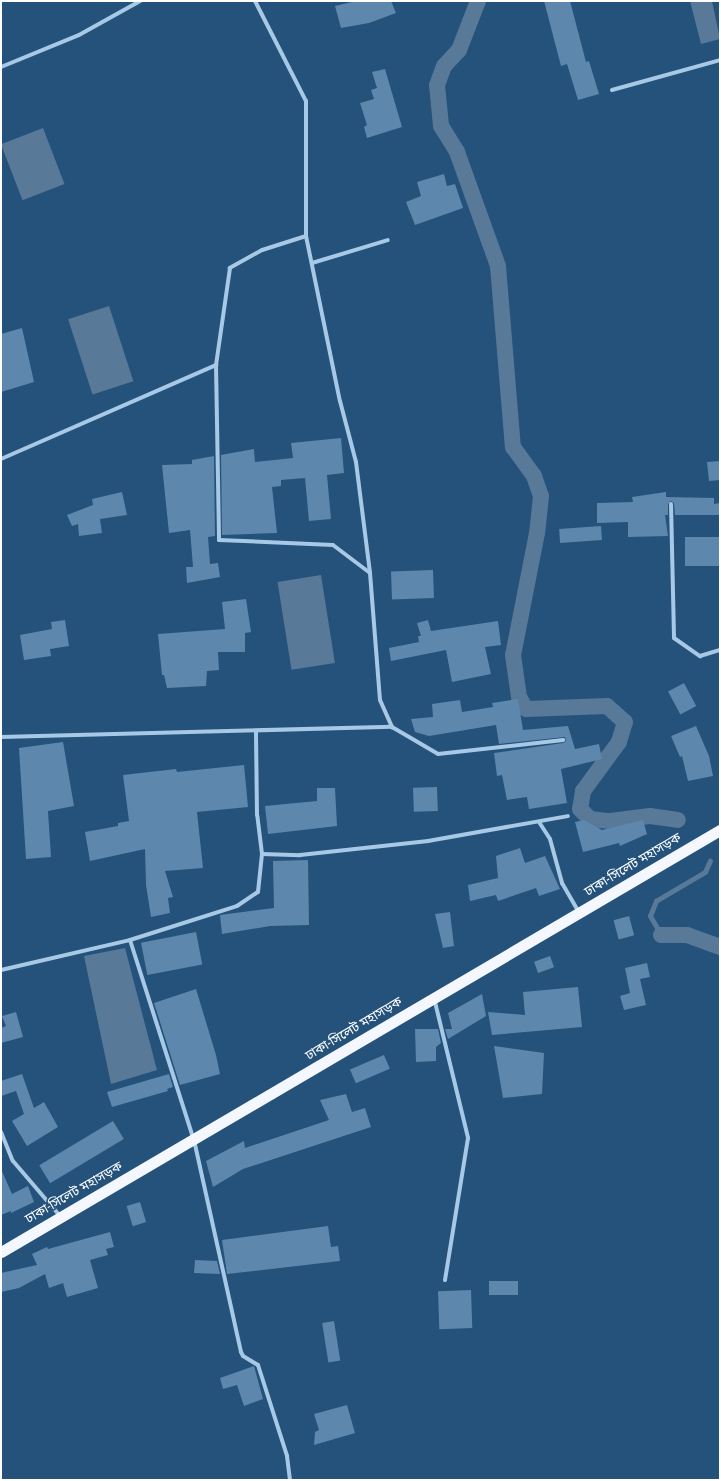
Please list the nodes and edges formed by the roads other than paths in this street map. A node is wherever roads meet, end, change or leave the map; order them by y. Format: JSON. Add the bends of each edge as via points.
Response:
{"nodes":[{"id":1,"x":140,"y":1,"type":"edge"},
{"id":2,"x":255,"y":1,"type":"edge"},
{"id":3,"x":720,"y":60,"type":"edge"},
{"id":4,"x":1,"y":67,"type":"edge"},
{"id":5,"x":612,"y":90,"type":"dead end"},
{"id":6,"x":306,"y":236,"type":"junction"},
{"id":7,"x":388,"y":240,"type":"dead end"},
{"id":8,"x":312,"y":263,"type":"junction"},
{"id":9,"x":216,"y":365,"type":"junction"},
{"id":10,"x":1,"y":459,"type":"edge"},
{"id":11,"x":671,"y":504,"type":"dead end"},
{"id":12,"x":370,"y":573,"type":"junction"},
{"id":13,"x":720,"y":650,"type":"edge"},
{"id":14,"x":392,"y":727,"type":"junction"},
{"id":15,"x":256,"y":732,"type":"junction"},
{"id":16,"x":1,"y":737,"type":"edge"},
{"id":17,"x":563,"y":740,"type":"dead end"},
{"id":18,"x":568,"y":816,"type":"dead end"},
{"id":19,"x":539,"y":822,"type":"junction"},
{"id":20,"x":720,"y":830,"type":"edge"},
{"id":21,"x":262,"y":854,"type":"junction"},
{"id":22,"x":580,"y":913,"type":"junction"},
{"id":23,"x":130,"y":940,"type":"junction"},
{"id":24,"x":1,"y":970,"type":"edge"},
{"id":25,"x":434,"y":998,"type":"junction"},
{"id":26,"x":1,"y":1132,"type":"edge"},
{"id":27,"x":194,"y":1140,"type":"junction"},
{"id":28,"x":61,"y":1217,"type":"junction"},
{"id":29,"x":1,"y":1252,"type":"edge"},
{"id":30,"x":445,"y":1280,"type":"dead end"},
{"id":31,"x":290,"y":1480,"type":"edge"}],
"edges":[{"from":1,"to":4,"type":"street","via":[[79,34]]},
{"from":2,"to":6,"type":"street","via":[[306,101]]},
{"from":3,"to":5,"type":"street"},
{"from":6,"to":8,"type":"street"},
{"from":6,"to":9,"type":"street","via":[[262,250],[230,268]]},
{"from":7,"to":8,"type":"street"},
{"from":8,"to":12,"type":"street","via":[[340,401],[356,462]]},
{"from":9,"to":10,"type":"street"},
{"from":9,"to":12,"type":"street","via":[[219,540],[333,545]]},
{"from":11,"to":13,"type":"street","via":[[674,638],[700,656]]},
{"from":12,"to":14,"type":"street","via":[[380,700]]},
{"from":14,"to":15,"type":"street"},
{"from":14,"to":17,"type":"street","via":[[438,754]]},
{"from":15,"to":16,"type":"street"},
{"from":15,"to":21,"type":"street","via":[[257,815]]},
{"from":18,"to":19,"type":"street"},
{"from":19,"to":21,"type":"street","via":[[428,840],[300,855]]},
{"from":19,"to":22,"type":"street","via":[[550,839],[562,883]]},
{"from":20,"to":22,"type":"highway","name":"ঢাকা-সিলেট মহাসড়ক"},
{"from":21,"to":23,"type":"street","via":[[258,892],[237,906]]},
{"from":22,"to":25,"type":"highway","name":"ঢাকা-সিলেট মহাসড়ক"},
{"from":23,"to":24,"type":"street"},
{"from":23,"to":27,"type":"street"},
{"from":25,"to":27,"type":"highway","name":"ঢাকা-সিলেট মহাসড়ক"},
{"from":25,"to":30,"type":"street","via":[[468,1138]]},
{"from":26,"to":28,"type":"street","via":[[13,1161]]},
{"from":27,"to":28,"type":"highway","name":"ঢাকা-সিলেট মহাসড়ক"},
{"from":27,"to":31,"type":"street","via":[[241,1352],[258,1365],[287,1456]]},
{"from":28,"to":29,"type":"highway","name":"ঢাকা-সিলেট মহাসড়ক"}]}
